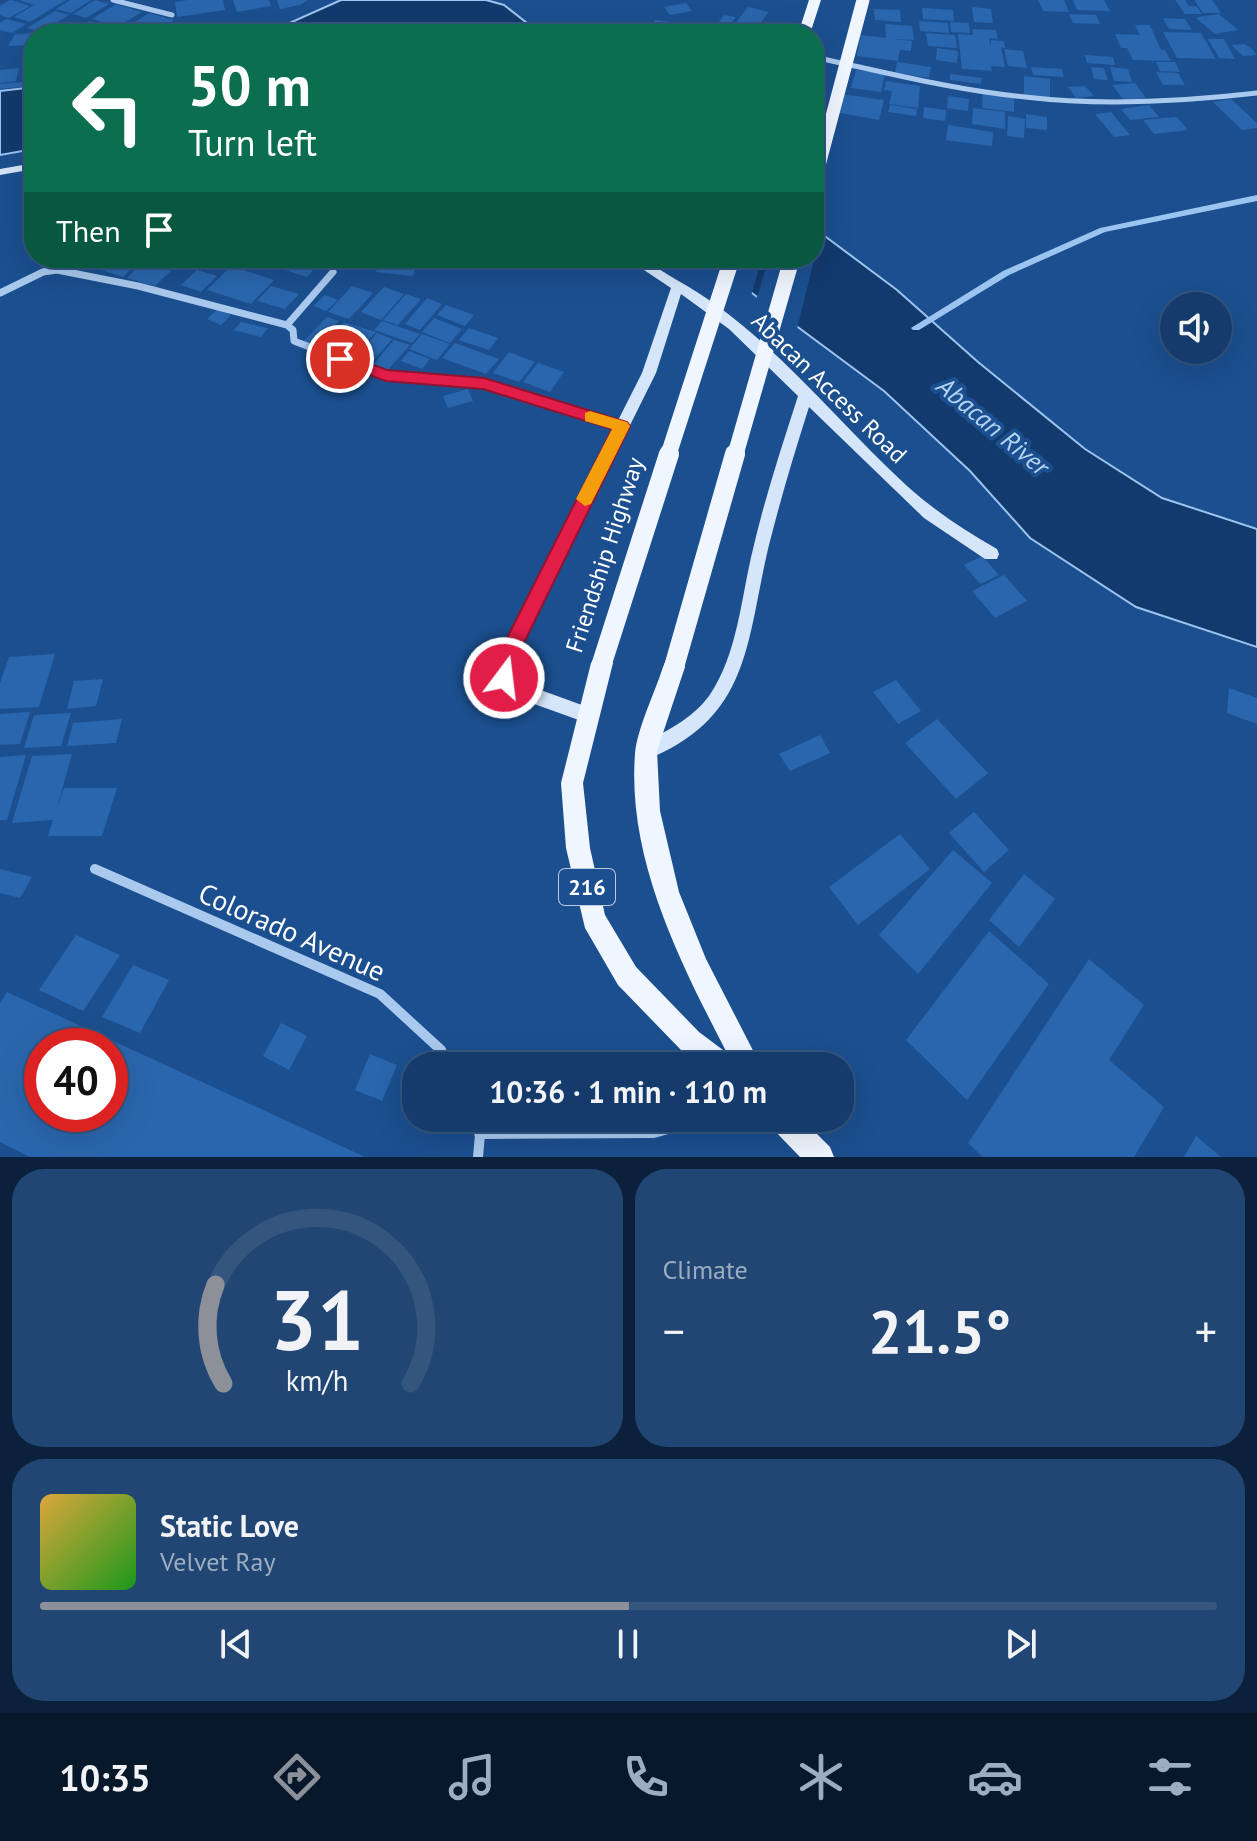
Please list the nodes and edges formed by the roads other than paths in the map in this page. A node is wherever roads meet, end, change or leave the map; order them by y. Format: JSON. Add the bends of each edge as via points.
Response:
{"nodes":[{"id":1,"x":113,"y":0,"type":"edge"},
{"id":2,"x":815,"y":0,"type":"edge"},
{"id":3,"x":863,"y":0,"type":"edge"},
{"id":4,"x":172,"y":15,"type":"dead end"},
{"id":5,"x":807,"y":24,"type":"edge"},
{"id":6,"x":824,"y":59,"type":"edge"},
{"id":7,"x":1257,"y":93,"type":"edge"},
{"id":8,"x":824,"y":149,"type":"edge"},
{"id":9,"x":24,"y":168,"type":"edge"},
{"id":10,"x":0,"y":172,"type":"edge"},
{"id":11,"x":649,"y":268,"type":"edge"},
{"id":12,"x":729,"y":268,"type":"edge"},
{"id":13,"x":789,"y":268,"type":"edge"},
{"id":14,"x":333,"y":272,"type":"dead end"},
{"id":15,"x":678,"y":285,"type":"junction"},
{"id":16,"x":0,"y":293,"type":"edge"},
{"id":17,"x":287,"y":325,"type":"junction"},
{"id":18,"x":806,"y":393,"type":"junction"},
{"id":19,"x":621,"y":426,"type":"junction"},
{"id":20,"x":991,"y":554,"type":"dead end"},
{"id":21,"x":587,"y":715,"type":"junction"},
{"id":22,"x":646,"y":751,"type":"junction"},
{"id":23,"x":95,"y":869,"type":"dead end"},
{"id":24,"x":442,"y":1052,"type":"edge"},
{"id":25,"x":704,"y":1052,"type":"edge"},
{"id":26,"x":741,"y":1052,"type":"edge"},
{"id":27,"x":479,"y":1132,"type":"edge"},
{"id":28,"x":661,"y":1132,"type":"edge"},
{"id":29,"x":796,"y":1132,"type":"edge"},
{"id":30,"x":480,"y":1135,"type":"junction"},
{"id":31,"x":478,"y":1157,"type":"edge"},
{"id":32,"x":820,"y":1157,"type":"edge"}],
"edges":[{"from":1,"to":4,"type":"street"},
{"from":2,"to":5,"type":"main road"},
{"from":3,"to":8,"type":"main road","bridge":true},
{"from":6,"to":7,"type":"street","via":[[1054,100],[1182,102]]},
{"from":9,"to":10,"type":"street"},
{"from":11,"to":15,"type":"street","name":"Abacan Access Road"},
{"from":12,"to":21,"type":"main road","name":"Friendship Highway","number":"216","bridge":true},
{"from":13,"to":22,"type":"main road","bridge":true},
{"from":14,"to":17,"type":"street"},
{"from":15,"to":18,"type":"street","name":"Abacan Access Road","via":[[731,324]]},
{"from":15,"to":19,"type":"street","via":[[649,373]]},
{"from":16,"to":17,"type":"street","via":[[57,270]]},
{"from":17,"to":19,"type":"street","via":[[294,341],[386,376],[484,383]]},
{"from":18,"to":20,"type":"street","name":"Abacan Access Road","via":[[931,516]]},
{"from":18,"to":22,"type":"street","via":[[735,657],[720,691],[703,716]]},
{"from":19,"to":21,"type":"street","via":[[506,658],[504,678],[518,690]]},
{"from":21,"to":25,"type":"main road","name":"Friendship Highway","number":"216","via":[[572,783],[578,848],[594,919],[627,976]]},
{"from":22,"to":26,"type":"main road","via":[[648,811],[667,892],[696,967]]},
{"from":23,"to":24,"type":"street","name":"Colorado Avenue","via":[[380,994]]},
{"from":27,"to":30,"type":"street"},
{"from":28,"to":30,"type":"lane"},
{"from":29,"to":32,"type":"main road"},
{"from":30,"to":31,"type":"street"}]}
